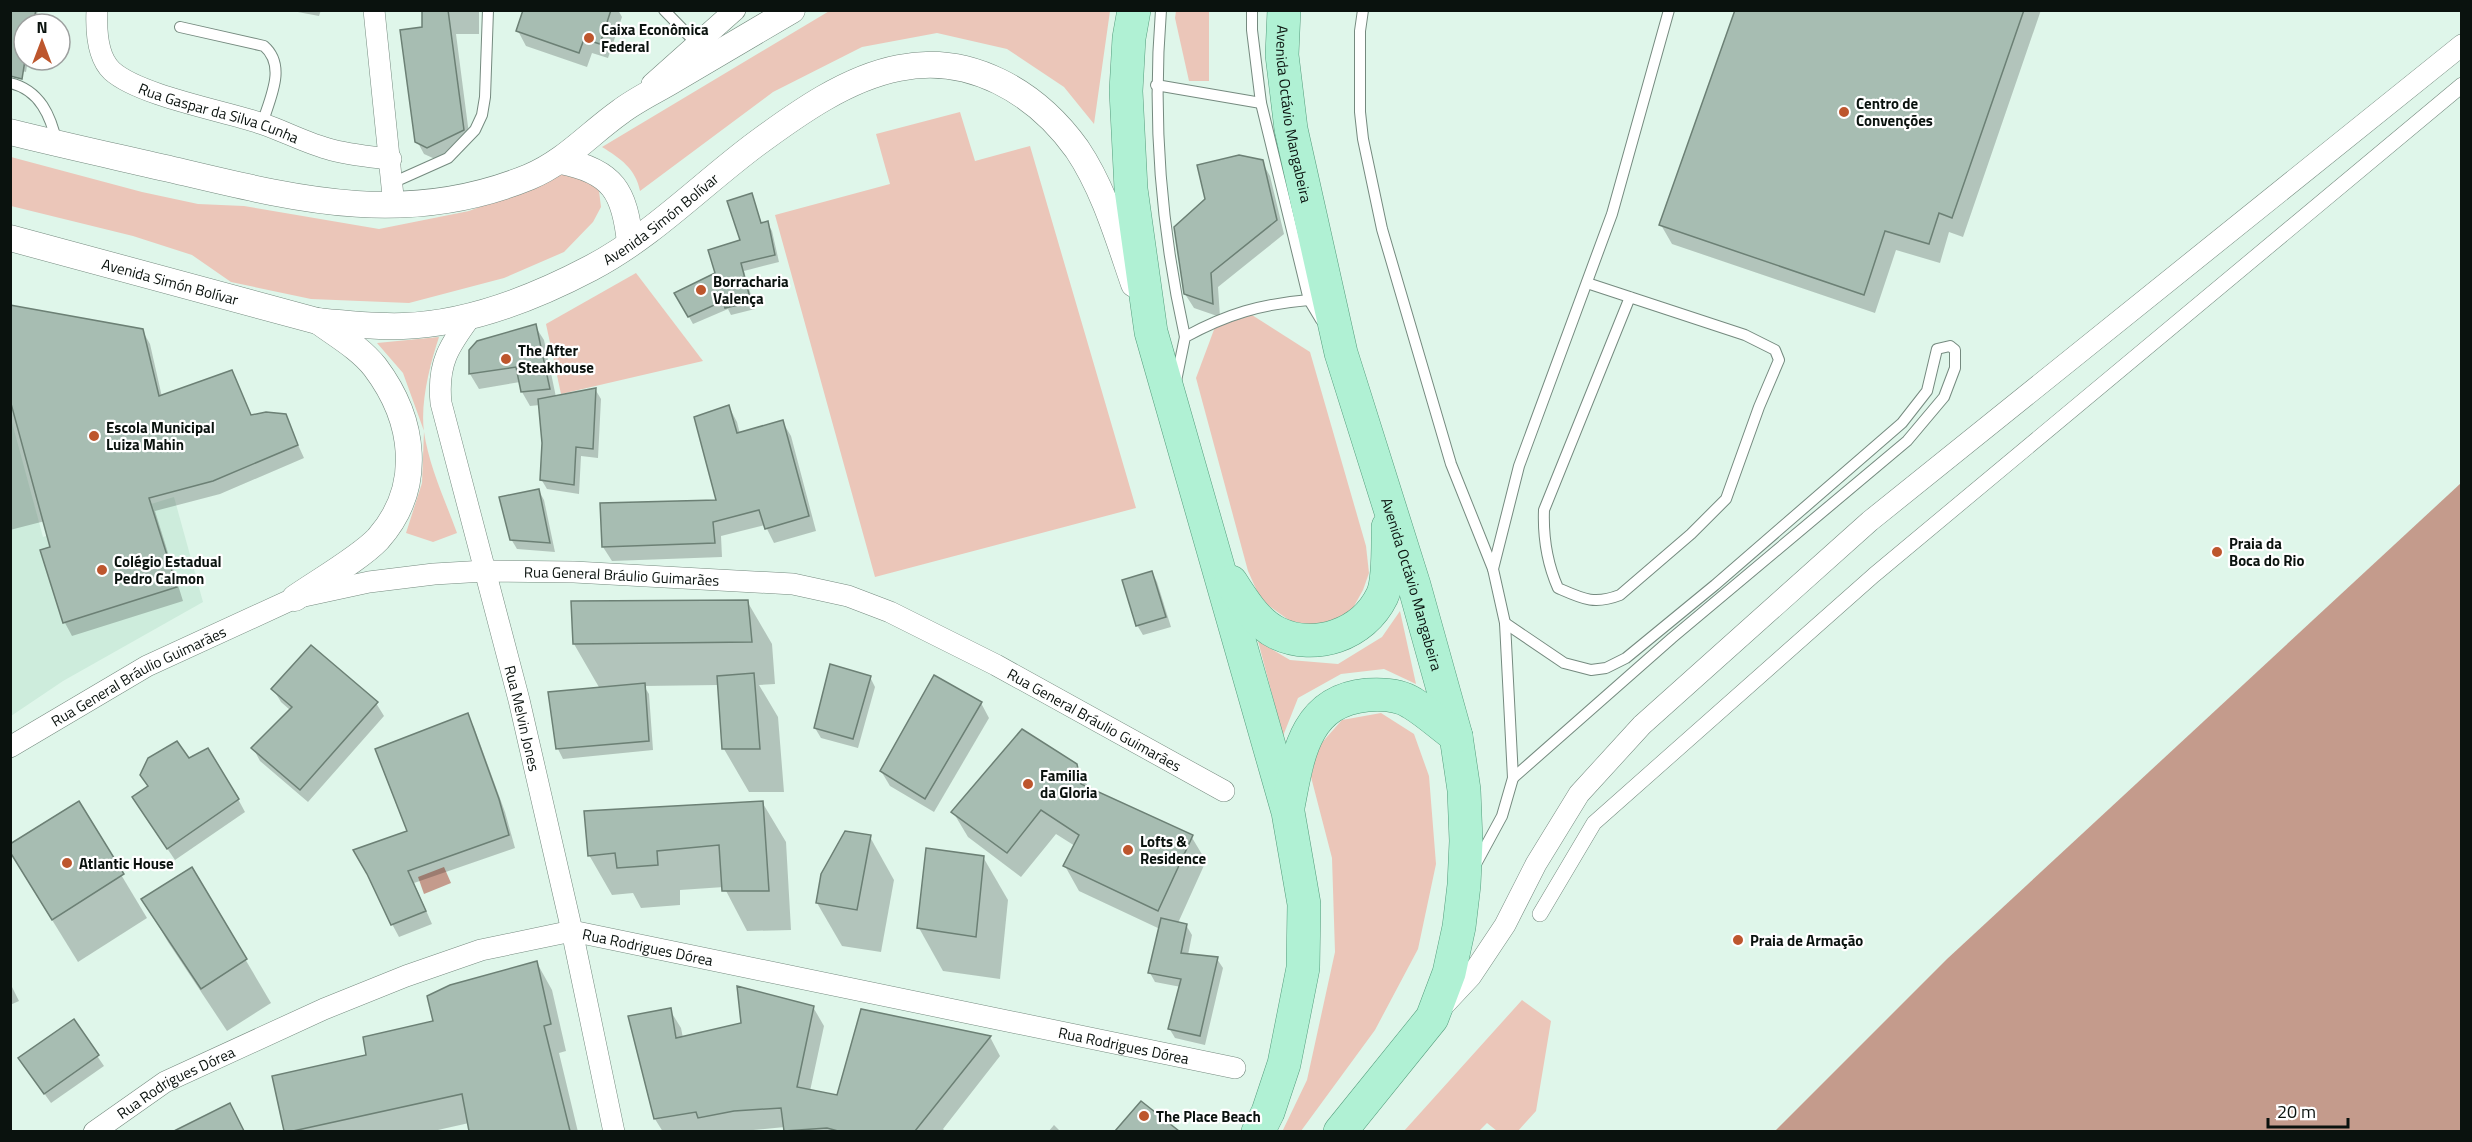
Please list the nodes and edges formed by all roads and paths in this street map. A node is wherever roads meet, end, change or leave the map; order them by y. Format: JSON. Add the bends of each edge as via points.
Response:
{"nodes":[{"id":1,"x":97,"y":10,"type":"edge"},
{"id":2,"x":374,"y":10,"type":"edge"},
{"id":3,"x":488,"y":10,"type":"edge"},
{"id":4,"x":664,"y":10,"type":"edge"},
{"id":5,"x":735,"y":10,"type":"edge"},
{"id":6,"x":792,"y":10,"type":"edge"},
{"id":7,"x":1134,"y":10,"type":"edge"},
{"id":8,"x":1161,"y":10,"type":"edge"},
{"id":9,"x":1251,"y":10,"type":"edge"},
{"id":10,"x":1284,"y":10,"type":"edge"},
{"id":11,"x":1363,"y":10,"type":"edge"},
{"id":12,"x":1669,"y":10,"type":"edge"},
{"id":13,"x":180,"y":27,"type":"dead end"},
{"id":14,"x":698,"y":44,"type":"junction"},
{"id":15,"x":2462,"y":45,"type":"edge"},
{"id":16,"x":10,"y":83,"type":"edge"},
{"id":17,"x":1156,"y":85,"type":"junction"},
{"id":18,"x":2462,"y":85,"type":"edge"},
{"id":19,"x":1261,"y":103,"type":"junction"},
{"id":20,"x":621,"y":111,"type":"junction"},
{"id":21,"x":262,"y":124,"type":"junction"},
{"id":22,"x":10,"y":132,"type":"edge"},
{"id":23,"x":48,"y":142,"type":"junction"},
{"id":24,"x":10,"y":146,"type":"edge"},
{"id":25,"x":390,"y":159,"type":"junction"},
{"id":26,"x":561,"y":161,"type":"junction"},
{"id":27,"x":393,"y":195,"type":"junction"},
{"id":28,"x":10,"y":238,"type":"edge"},
{"id":29,"x":630,"y":243,"type":"junction"},
{"id":30,"x":1587,"y":283,"type":"junction"},
{"id":31,"x":1630,"y":297,"type":"junction"},
{"id":32,"x":1309,"y":300,"type":"junction"},
{"id":33,"x":472,"y":315,"type":"junction"},
{"id":34,"x":317,"y":321,"type":"junction"},
{"id":35,"x":1151,"y":332,"type":"junction"},
{"id":36,"x":1185,"y":337,"type":"junction"},
{"id":37,"x":1341,"y":353,"type":"junction"},
{"id":38,"x":1172,"y":399,"type":"junction"},
{"id":39,"x":1388,"y":506,"type":"junction"},
{"id":40,"x":1218,"y":563,"type":"junction"},
{"id":41,"x":1493,"y":569,"type":"junction"},
{"id":42,"x":485,"y":571,"type":"junction"},
{"id":43,"x":295,"y":598,"type":"junction"},
{"id":44,"x":1506,"y":623,"type":"junction"},
{"id":45,"x":1456,"y":736,"type":"junction"},
{"id":46,"x":10,"y":747,"type":"edge"},
{"id":47,"x":1513,"y":778,"type":"junction"},
{"id":48,"x":1224,"y":791,"type":"dead end"},
{"id":49,"x":1288,"y":812,"type":"junction"},
{"id":50,"x":1464,"y":885,"type":"junction"},
{"id":51,"x":1540,"y":914,"type":"dead end"},
{"id":52,"x":572,"y":931,"type":"junction"},
{"id":53,"x":1432,"y":1018,"type":"junction"},
{"id":54,"x":1235,"y":1068,"type":"dead end"},
{"id":55,"x":94,"y":1131,"type":"edge"},
{"id":56,"x":614,"y":1131,"type":"edge"},
{"id":57,"x":1258,"y":1131,"type":"edge"},
{"id":58,"x":1340,"y":1131,"type":"edge"}],
"edges":[{"from":1,"to":21,"type":"street","name":"Rua Gaspar da Silva Cunha","via":[[101,52],[112,70],[168,96]]},
{"from":2,"to":25,"type":"street"},
{"from":3,"to":27,"type":"lane","via":[[485,97],[475,130],[448,158]]},
{"from":4,"to":14,"type":"lane"},
{"from":5,"to":14,"type":"street"},
{"from":6,"to":20,"type":"street"},
{"from":7,"to":35,"type":"main road","via":[[1126,91],[1130,178]]},
{"from":8,"to":17,"type":"lane"},
{"from":9,"to":19,"type":"lane"},
{"from":10,"to":37,"type":"main road","name":"Avenida Octávio Mangabeira","via":[[1282,55],[1291,129]]},
{"from":11,"to":41,"type":"lane","via":[[1360,111],[1380,220],[1451,464]]},
{"from":12,"to":30,"type":"lane","via":[[1612,214]]},
{"from":13,"to":21,"type":"lane","via":[[264,46],[273,53],[276,75]]},
{"from":14,"to":20,"type":"street"},
{"from":15,"to":53,"type":"street","via":[[1870,521],[1642,725],[1579,794],[1536,864],[1506,925],[1471,976]]},
{"from":16,"to":23,"type":"lane","via":[[35,95],[48,112]]},
{"from":17,"to":19,"type":"lane"},
{"from":17,"to":36,"type":"lane","via":[[1164,224]]},
{"from":18,"to":51,"type":"street","via":[[1874,575],[1594,823]]},
{"from":19,"to":32,"type":"lane"},
{"from":20,"to":26,"type":"street"},
{"from":21,"to":25,"type":"street","name":"Rua Gaspar da Silva Cunha","via":[[330,150]]},
{"from":22,"to":23,"type":"street"},
{"from":23,"to":24,"type":"street"},
{"from":23,"to":27,"type":"street","via":[[277,195],[337,204]]},
{"from":25,"to":27,"type":"street"},
{"from":26,"to":27,"type":"street","via":[[530,177],[451,199]]},
{"from":26,"to":29,"type":"street","via":[[581,165],[610,181],[626,212]]},
{"from":28,"to":34,"type":"street","name":"Avenida Simón Bolívar"},
{"from":29,"to":33,"type":"street","name":"Avenida Simón Bolívar","via":[[558,285]]},
{"from":29,"to":35,"type":"street","name":"Avenida Simón Bolívar","via":[[753,146],[845,88],[898,68],[920,65],[965,69],[990,76],[1033,101],[1077,150],[1106,207]]},
{"from":30,"to":31,"type":"lane"},
{"from":30,"to":41,"type":"lane","via":[[1519,466]]},
{"from":31,"to":31,"type":"lane","via":[[1745,334],[1774,350],[1779,360],[1726,499],[1620,595],[1592,602],[1558,588],[1546,546],[1544,510]]},
{"from":32,"to":36,"type":"lane","via":[[1245,309]]},
{"from":32,"to":37,"type":"lane"},
{"from":33,"to":34,"type":"street","name":"Avenida Simón Bolívar","via":[[405,326]]},
{"from":33,"to":42,"type":"street","name":"Rua Melvin Jones","via":[[447,351],[440,388],[445,424]]},
{"from":34,"to":43,"type":"street","via":[[374,366],[384,381],[401,412],[410,465],[406,491],[395,518],[376,541]]},
{"from":35,"to":38,"type":"main road"},
{"from":36,"to":38,"type":"lane"},
{"from":37,"to":39,"type":"main road","name":"Avenida Octávio Mangabeira"},
{"from":38,"to":40,"type":"main road"},
{"from":39,"to":40,"type":"main road","via":[[1383,594],[1368,616],[1344,635],[1306,642],[1275,632],[1250,610]]},
{"from":39,"to":45,"type":"main road","name":"Avenida Octávio Mangabeira"},
{"from":40,"to":49,"type":"main road"},
{"from":41,"to":44,"type":"lane"},
{"from":42,"to":43,"type":"street","name":"Rua General Bráulio Guimarães","via":[[369,582]]},
{"from":42,"to":48,"type":"street","name":"Rua General Bráulio Guimarães","via":[[728,579],[793,584],[848,596],[890,612],[996,665]]},
{"from":42,"to":52,"type":"street","name":"Rua Melvin Jones"},
{"from":43,"to":46,"type":"street","name":"Rua General Bráulio Guimarães","via":[[147,666]]},
{"from":44,"to":47,"type":"lane"},
{"from":44,"to":47,"type":"lane","via":[[1576,668],[1606,668],[1626,658],[1902,423],[1927,391],[1937,349],[1950,346],[1955,350],[1954,368],[1944,397],[1907,441],[1672,638]]},
{"from":45,"to":49,"type":"main road","via":[[1410,701],[1380,694],[1348,697],[1322,713],[1306,734]]},
{"from":45,"to":50,"type":"main road","name":"Avenida Octávio Mangabeira","via":[[1464,790]]},
{"from":47,"to":50,"type":"lane","via":[[1502,816]]},
{"from":49,"to":57,"type":"main road","via":[[1304,904],[1303,968],[1284,1064]]},
{"from":50,"to":53,"type":"main road","name":"Avenida Octávio Mangabeira","via":[[1460,927],[1449,973]]},
{"from":52,"to":54,"type":"street","name":"Rua Rodrigues Dórea"},
{"from":52,"to":55,"type":"street","name":"Rua Rodrigues Dórea","via":[[481,950],[324,1009],[165,1082]]},
{"from":52,"to":56,"type":"street","name":"Rua Melvin Jones"},
{"from":53,"to":58,"type":"main road","name":"Avenida Octávio Mangabeira"}]}
